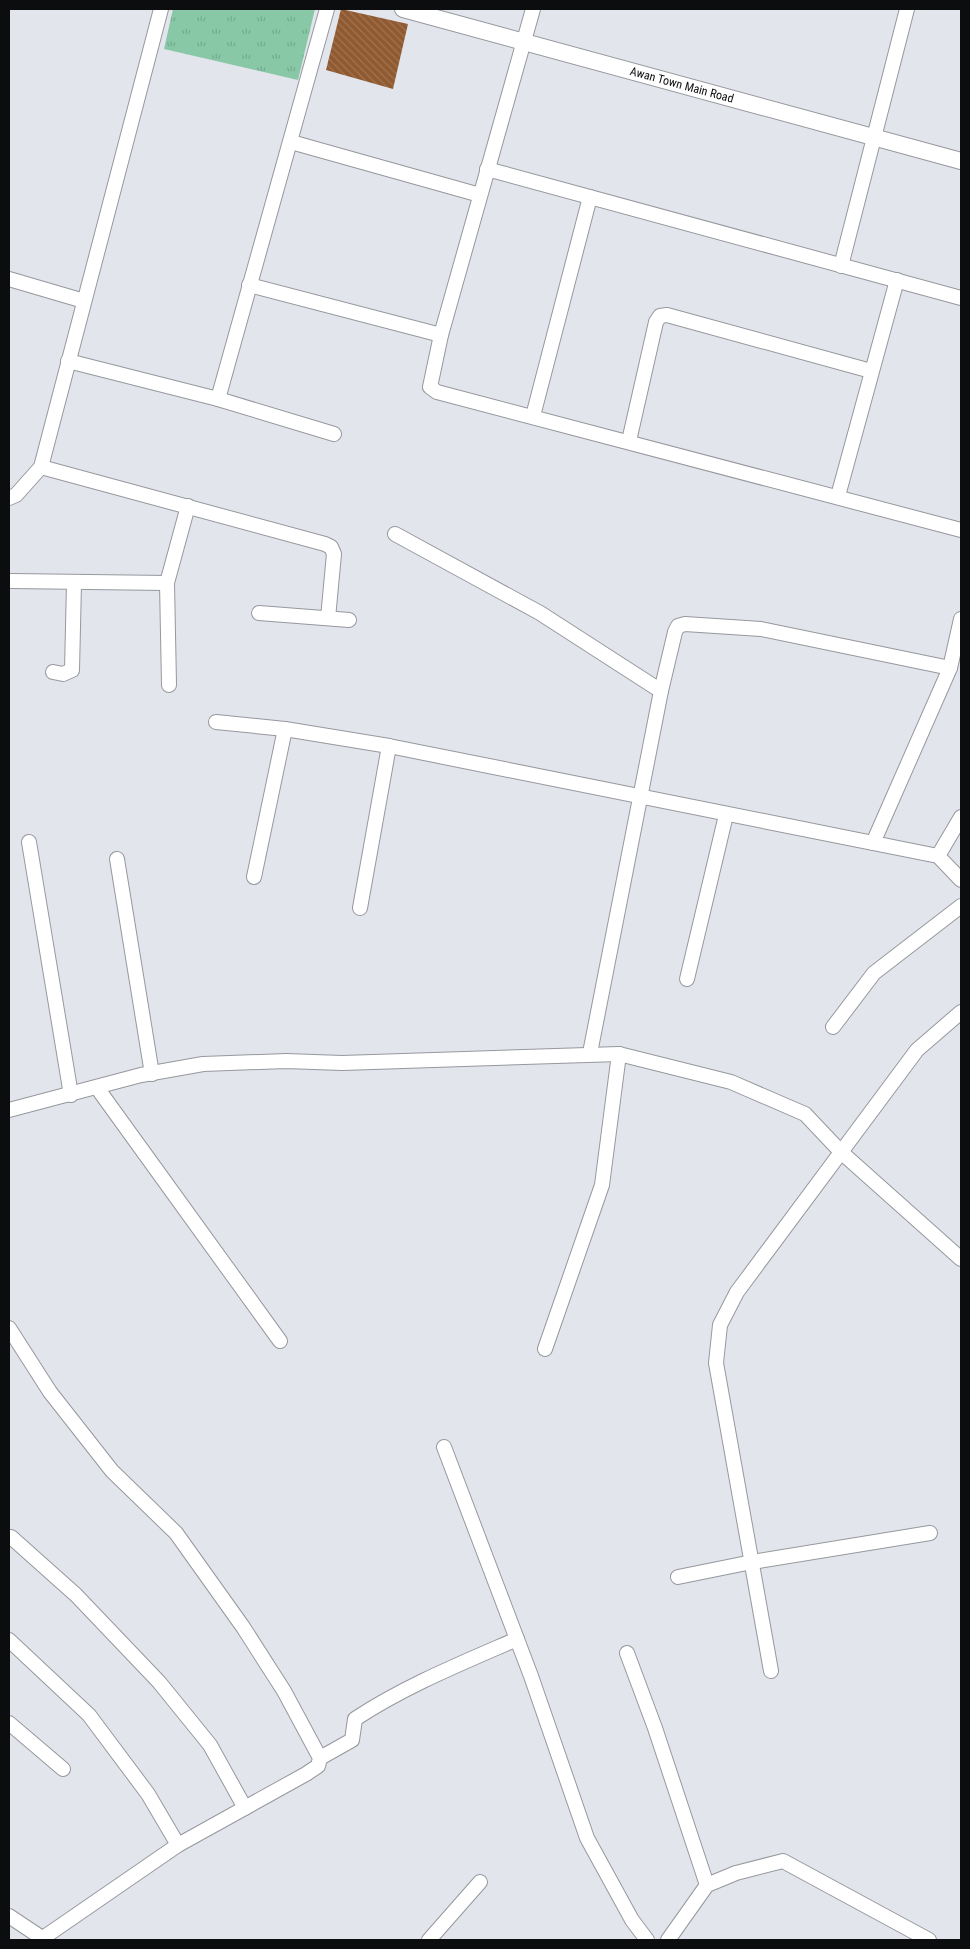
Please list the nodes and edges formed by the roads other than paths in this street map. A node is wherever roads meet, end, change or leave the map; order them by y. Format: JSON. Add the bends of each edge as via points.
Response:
{"nodes":[{"id":1,"x":161,"y":9,"type":"edge"},
{"id":2,"x":326,"y":9,"type":"edge"},
{"id":3,"x":403,"y":9,"type":"edge"},
{"id":4,"x":533,"y":9,"type":"edge"},
{"id":5,"x":907,"y":9,"type":"edge"},
{"id":6,"x":525,"y":41,"type":"junction"},
{"id":7,"x":873,"y":137,"type":"junction"},
{"id":8,"x":291,"y":142,"type":"junction"},
{"id":9,"x":961,"y":161,"type":"edge"},
{"id":10,"x":487,"y":169,"type":"junction"},
{"id":11,"x":480,"y":196,"type":"junction"},
{"id":12,"x":590,"y":197,"type":"junction"},
{"id":13,"x":841,"y":266,"type":"junction"},
{"id":14,"x":9,"y":280,"type":"edge"},
{"id":15,"x":897,"y":280,"type":"junction"},
{"id":16,"x":249,"y":285,"type":"junction"},
{"id":17,"x":961,"y":298,"type":"edge"},
{"id":18,"x":84,"y":301,"type":"junction"},
{"id":19,"x":441,"y":335,"type":"junction"},
{"id":20,"x":68,"y":361,"type":"junction"},
{"id":21,"x":871,"y":371,"type":"junction"},
{"id":22,"x":218,"y":399,"type":"junction"},
{"id":23,"x":532,"y":416,"type":"junction"},
{"id":24,"x":334,"y":434,"type":"dead end"},
{"id":25,"x":629,"y":441,"type":"junction"},
{"id":26,"x":40,"y":467,"type":"junction"},
{"id":27,"x":838,"y":496,"type":"junction"},
{"id":28,"x":9,"y":498,"type":"edge"},
{"id":29,"x":188,"y":506,"type":"junction"},
{"id":30,"x":961,"y":530,"type":"edge"},
{"id":31,"x":395,"y":534,"type":"dead end"},
{"id":32,"x":11,"y":581,"type":"dead end"},
{"id":33,"x":74,"y":583,"type":"junction"},
{"id":34,"x":166,"y":583,"type":"junction"},
{"id":35,"x":259,"y":613,"type":"dead end"},
{"id":36,"x":328,"y":618,"type":"junction"},
{"id":37,"x":961,"y":619,"type":"edge"},
{"id":38,"x":350,"y":620,"type":"dead end"},
{"id":39,"x":950,"y":668,"type":"junction"},
{"id":40,"x":53,"y":672,"type":"dead end"},
{"id":41,"x":170,"y":685,"type":"dead end"},
{"id":42,"x":661,"y":691,"type":"junction"},
{"id":43,"x":216,"y":722,"type":"dead end"},
{"id":44,"x":285,"y":729,"type":"junction"},
{"id":45,"x":389,"y":746,"type":"junction"},
{"id":46,"x":639,"y":798,"type":"junction"},
{"id":47,"x":726,"y":814,"type":"junction"},
{"id":48,"x":961,"y":817,"type":"edge"},
{"id":49,"x":29,"y":842,"type":"dead end"},
{"id":50,"x":873,"y":843,"type":"junction"},
{"id":51,"x":938,"y":856,"type":"junction"},
{"id":52,"x":117,"y":859,"type":"dead end"},
{"id":53,"x":254,"y":877,"type":"dead end"},
{"id":54,"x":961,"y":880,"type":"edge"},
{"id":55,"x":961,"y":906,"type":"edge"},
{"id":56,"x":360,"y":908,"type":"dead end"},
{"id":57,"x":687,"y":979,"type":"dead end"},
{"id":58,"x":961,"y":1012,"type":"edge"},
{"id":59,"x":833,"y":1027,"type":"dead end"},
{"id":60,"x":590,"y":1053,"type":"junction"},
{"id":61,"x":619,"y":1054,"type":"junction"},
{"id":62,"x":152,"y":1074,"type":"junction"},
{"id":63,"x":98,"y":1088,"type":"junction"},
{"id":64,"x":71,"y":1095,"type":"junction"},
{"id":65,"x":9,"y":1110,"type":"edge"},
{"id":66,"x":841,"y":1152,"type":"junction"},
{"id":67,"x":961,"y":1259,"type":"edge"},
{"id":68,"x":9,"y":1328,"type":"edge"},
{"id":69,"x":280,"y":1340,"type":"dead end"},
{"id":70,"x":545,"y":1349,"type":"dead end"},
{"id":71,"x":444,"y":1447,"type":"dead end"},
{"id":72,"x":930,"y":1533,"type":"dead end"},
{"id":73,"x":11,"y":1536,"type":"dead end"},
{"id":74,"x":752,"y":1562,"type":"junction"},
{"id":75,"x":678,"y":1577,"type":"dead end"},
{"id":76,"x":9,"y":1640,"type":"edge"},
{"id":77,"x":517,"y":1640,"type":"junction"},
{"id":78,"x":627,"y":1653,"type":"dead end"},
{"id":79,"x":771,"y":1671,"type":"dead end"},
{"id":80,"x":9,"y":1723,"type":"edge"},
{"id":81,"x":320,"y":1758,"type":"junction"},
{"id":82,"x":63,"y":1769,"type":"dead end"},
{"id":83,"x":245,"y":1808,"type":"junction"},
{"id":84,"x":178,"y":1846,"type":"junction"},
{"id":85,"x":480,"y":1882,"type":"dead end"},
{"id":86,"x":707,"y":1885,"type":"junction"},
{"id":87,"x":9,"y":1916,"type":"edge"},
{"id":88,"x":41,"y":1939,"type":"edge"},
{"id":89,"x":429,"y":1940,"type":"edge"},
{"id":90,"x":647,"y":1940,"type":"edge"},
{"id":91,"x":668,"y":1940,"type":"edge"},
{"id":92,"x":929,"y":1940,"type":"edge"}],
"edges":[{"from":1,"to":18,"type":"street"},
{"from":2,"to":8,"type":"street"},
{"from":3,"to":6,"type":"street","name":"Awan Town Main Road"},
{"from":4,"to":6,"type":"street"},
{"from":5,"to":7,"type":"street"},
{"from":6,"to":7,"type":"street","name":"Awan Town Main Road"},
{"from":6,"to":10,"type":"street"},
{"from":7,"to":9,"type":"street","name":"Awan Town Main Road"},
{"from":7,"to":13,"type":"street"},
{"from":8,"to":11,"type":"street"},
{"from":8,"to":16,"type":"street"},
{"from":10,"to":11,"type":"street"},
{"from":10,"to":12,"type":"street"},
{"from":11,"to":19,"type":"street"},
{"from":12,"to":13,"type":"street"},
{"from":12,"to":23,"type":"street"},
{"from":13,"to":15,"type":"street"},
{"from":14,"to":18,"type":"street"},
{"from":15,"to":17,"type":"street"},
{"from":15,"to":21,"type":"street"},
{"from":16,"to":19,"type":"street"},
{"from":16,"to":22,"type":"street"},
{"from":18,"to":20,"type":"street"},
{"from":19,"to":23,"type":"street","via":[[430,387],[437,392]]},
{"from":20,"to":22,"type":"street"},
{"from":20,"to":26,"type":"street"},
{"from":21,"to":25,"type":"street","via":[[667,315],[660,316]]},
{"from":21,"to":27,"type":"street"},
{"from":22,"to":24,"type":"street"},
{"from":23,"to":25,"type":"street"},
{"from":25,"to":27,"type":"street"},
{"from":26,"to":28,"type":"street","via":[[16,495]]},
{"from":26,"to":29,"type":"street"},
{"from":27,"to":30,"type":"street"},
{"from":29,"to":34,"type":"street"},
{"from":29,"to":36,"type":"street","via":[[331,547],[334,554]]},
{"from":31,"to":42,"type":"street","via":[[540,613]]},
{"from":32,"to":33,"type":"street"},
{"from":33,"to":34,"type":"street"},
{"from":33,"to":40,"type":"street","via":[[72,670],[63,674]]},
{"from":34,"to":41,"type":"street"},
{"from":35,"to":36,"type":"street"},
{"from":36,"to":38,"type":"street"},
{"from":37,"to":39,"type":"street"},
{"from":39,"to":42,"type":"street","via":[[761,630],[685,624],[678,626],[675,632]]},
{"from":39,"to":50,"type":"street"},
{"from":42,"to":46,"type":"street"},
{"from":43,"to":44,"type":"street"},
{"from":44,"to":45,"type":"street"},
{"from":44,"to":53,"type":"street"},
{"from":45,"to":46,"type":"street"},
{"from":45,"to":56,"type":"street"},
{"from":46,"to":47,"type":"street"},
{"from":46,"to":60,"type":"street"},
{"from":47,"to":50,"type":"street"},
{"from":47,"to":57,"type":"street"},
{"from":48,"to":51,"type":"street"},
{"from":49,"to":64,"type":"street"},
{"from":50,"to":51,"type":"street"},
{"from":51,"to":54,"type":"street"},
{"from":52,"to":62,"type":"street"},
{"from":55,"to":59,"type":"street","via":[[874,973]]},
{"from":58,"to":66,"type":"street","via":[[917,1050]]},
{"from":60,"to":61,"type":"street"},
{"from":60,"to":62,"type":"street","via":[[359,1063],[204,1064]]},
{"from":61,"to":66,"type":"street","via":[[731,1082],[805,1114]]},
{"from":61,"to":70,"type":"street","via":[[602,1185]]},
{"from":62,"to":63,"type":"street"},
{"from":63,"to":64,"type":"street"},
{"from":63,"to":69,"type":"street"},
{"from":64,"to":65,"type":"street"},
{"from":66,"to":67,"type":"street"},
{"from":66,"to":74,"type":"street","via":[[737,1292],[720,1325],[716,1364]]},
{"from":68,"to":81,"type":"street","via":[[50,1392],[112,1471],[176,1533],[274,1675]]},
{"from":71,"to":77,"type":"street"},
{"from":72,"to":74,"type":"street"},
{"from":73,"to":83,"type":"street","via":[[76,1595],[159,1682],[210,1745]]},
{"from":74,"to":75,"type":"street"},
{"from":74,"to":79,"type":"street"},
{"from":76,"to":84,"type":"street","via":[[89,1715],[148,1794]]},
{"from":77,"to":81,"type":"street","via":[[449,1668],[364,1714],[354,1722],[352,1740]]},
{"from":77,"to":90,"type":"street","via":[[587,1838],[632,1920]]},
{"from":78,"to":86,"type":"street"},
{"from":80,"to":82,"type":"street"},
{"from":81,"to":83,"type":"street","via":[[318,1766]]},
{"from":83,"to":84,"type":"street"},
{"from":84,"to":88,"type":"street"},
{"from":85,"to":89,"type":"street"},
{"from":86,"to":91,"type":"street"},
{"from":86,"to":92,"type":"street","via":[[736,1873],[782,1861]]},
{"from":87,"to":88,"type":"street"}]}
